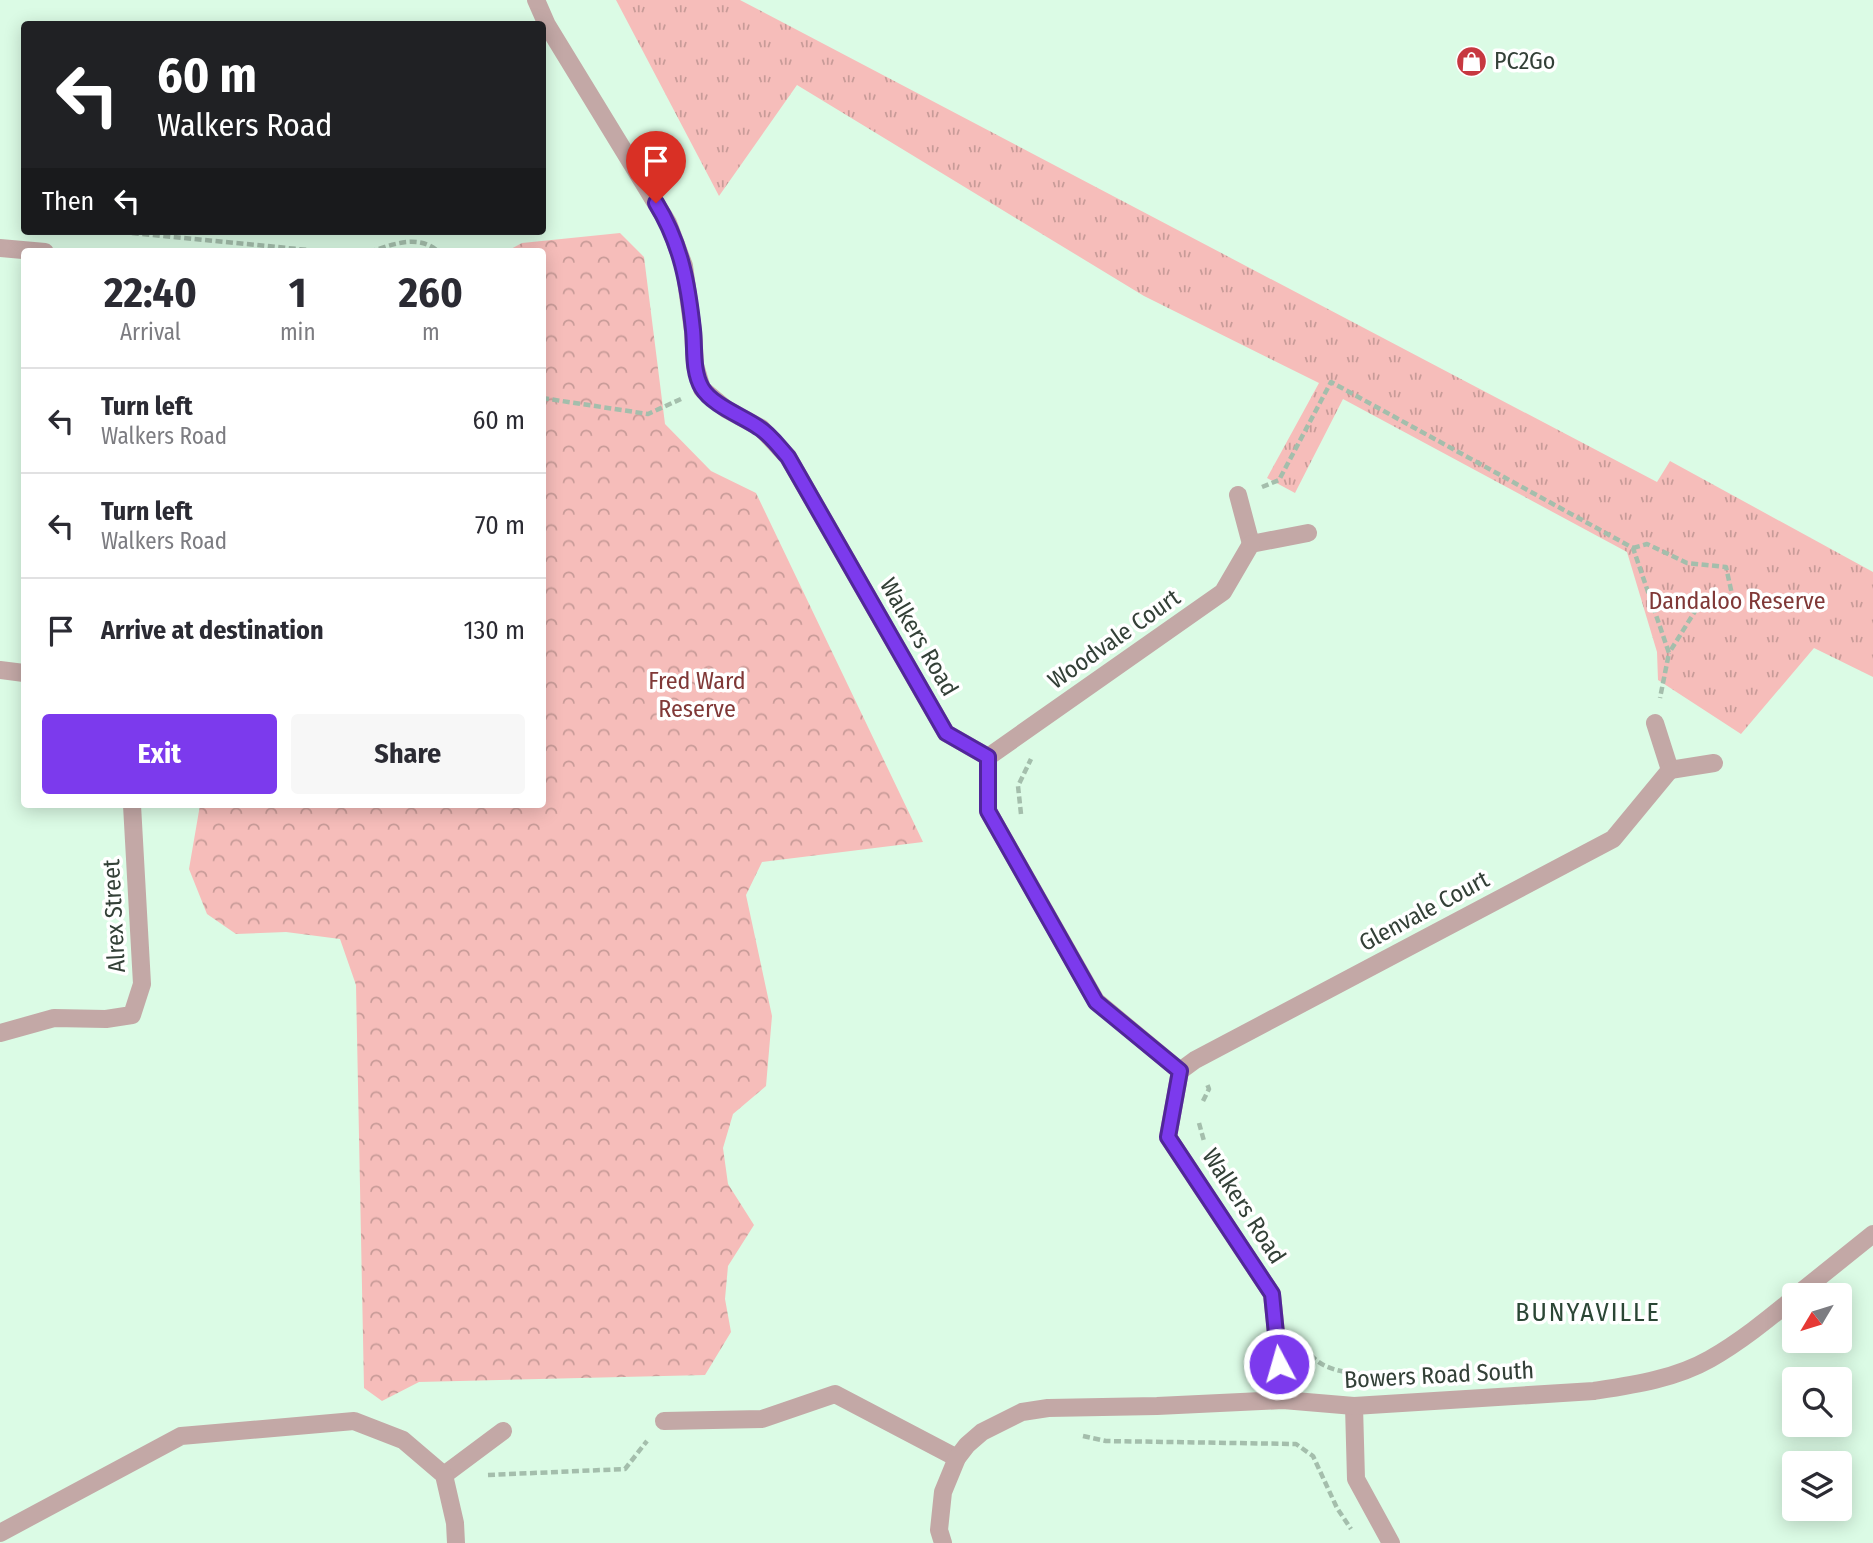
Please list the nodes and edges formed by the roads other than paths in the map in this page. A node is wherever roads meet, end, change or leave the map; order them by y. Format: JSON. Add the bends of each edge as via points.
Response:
{"nodes":[{"id":1,"x":536,"y":0,"type":"edge"},
{"id":2,"x":545,"y":21,"type":"edge"},
{"id":3,"x":546,"y":23,"type":"edge"},
{"id":4,"x":0,"y":248,"type":"edge"},
{"id":5,"x":21,"y":250,"type":"edge"},
{"id":6,"x":1238,"y":495,"type":"road end"},
{"id":7,"x":1308,"y":533,"type":"dead end"},
{"id":8,"x":1251,"y":544,"type":"junction"},
{"id":9,"x":0,"y":670,"type":"edge"},
{"id":10,"x":21,"y":673,"type":"edge"},
{"id":11,"x":1655,"y":723,"type":"road end"},
{"id":12,"x":988,"y":757,"type":"junction"},
{"id":13,"x":1714,"y":763,"type":"dead end"},
{"id":14,"x":1670,"y":770,"type":"junction"},
{"id":15,"x":132,"y":808,"type":"edge"},
{"id":16,"x":0,"y":1033,"type":"edge"},
{"id":17,"x":1180,"y":1071,"type":"junction"},
{"id":18,"x":1873,"y":1234,"type":"edge"},
{"id":19,"x":1811,"y":1283,"type":"edge"},
{"id":20,"x":1782,"y":1307,"type":"edge"},
{"id":21,"x":1283,"y":1400,"type":"junction"},
{"id":22,"x":1354,"y":1406,"type":"junction"},
{"id":23,"x":664,"y":1421,"type":"road end"},
{"id":24,"x":503,"y":1431,"type":"dead end"},
{"id":25,"x":957,"y":1458,"type":"junction"},
{"id":26,"x":444,"y":1475,"type":"junction"},
{"id":27,"x":0,"y":1533,"type":"edge"},
{"id":28,"x":456,"y":1543,"type":"edge"},
{"id":29,"x":943,"y":1543,"type":"edge"},
{"id":30,"x":1391,"y":1543,"type":"edge"}],
"edges":[{"from":1,"to":2,"type":"street","name":"Walkers Road"},
{"from":3,"to":12,"type":"street","name":"Walkers Road","via":[[668,223],[684,266],[702,389],[761,428],[788,457],[946,733]]},
{"from":4,"to":5,"type":"street"},
{"from":6,"to":8,"type":"street"},
{"from":7,"to":8,"type":"street"},
{"from":8,"to":12,"type":"street","name":"Woodvale Court","via":[[1223,592]]},
{"from":9,"to":10,"type":"street"},
{"from":11,"to":14,"type":"street"},
{"from":12,"to":17,"type":"street","via":[[988,811],[1096,1002]]},
{"from":13,"to":14,"type":"street"},
{"from":14,"to":17,"type":"street","name":"Glenvale Court","via":[[1613,839]]},
{"from":15,"to":16,"type":"street","name":"Alrex Street","via":[[142,984],[132,1015],[54,1018]]},
{"from":17,"to":21,"type":"street","name":"Walkers Road","via":[[1168,1137],[1272,1294]]},
{"from":18,"to":19,"type":"street","name":"Bowers Road South"},
{"from":20,"to":22,"type":"street","name":"Bowers Road South","via":[[1707,1361],[1633,1385]]},
{"from":21,"to":22,"type":"street","name":"Bowers Road South"},
{"from":21,"to":25,"type":"street","name":"Bowers Road South","via":[[1022,1412],[982,1432]]},
{"from":22,"to":30,"type":"street","via":[[1356,1479]]},
{"from":23,"to":25,"type":"street","via":[[762,1419],[835,1394]]},
{"from":24,"to":26,"type":"street"},
{"from":25,"to":29,"type":"street","name":"Bowers Road South","via":[[943,1492],[939,1530]]},
{"from":26,"to":27,"type":"street","via":[[403,1440],[354,1421],[181,1436]]},
{"from":26,"to":28,"type":"street"}]}
